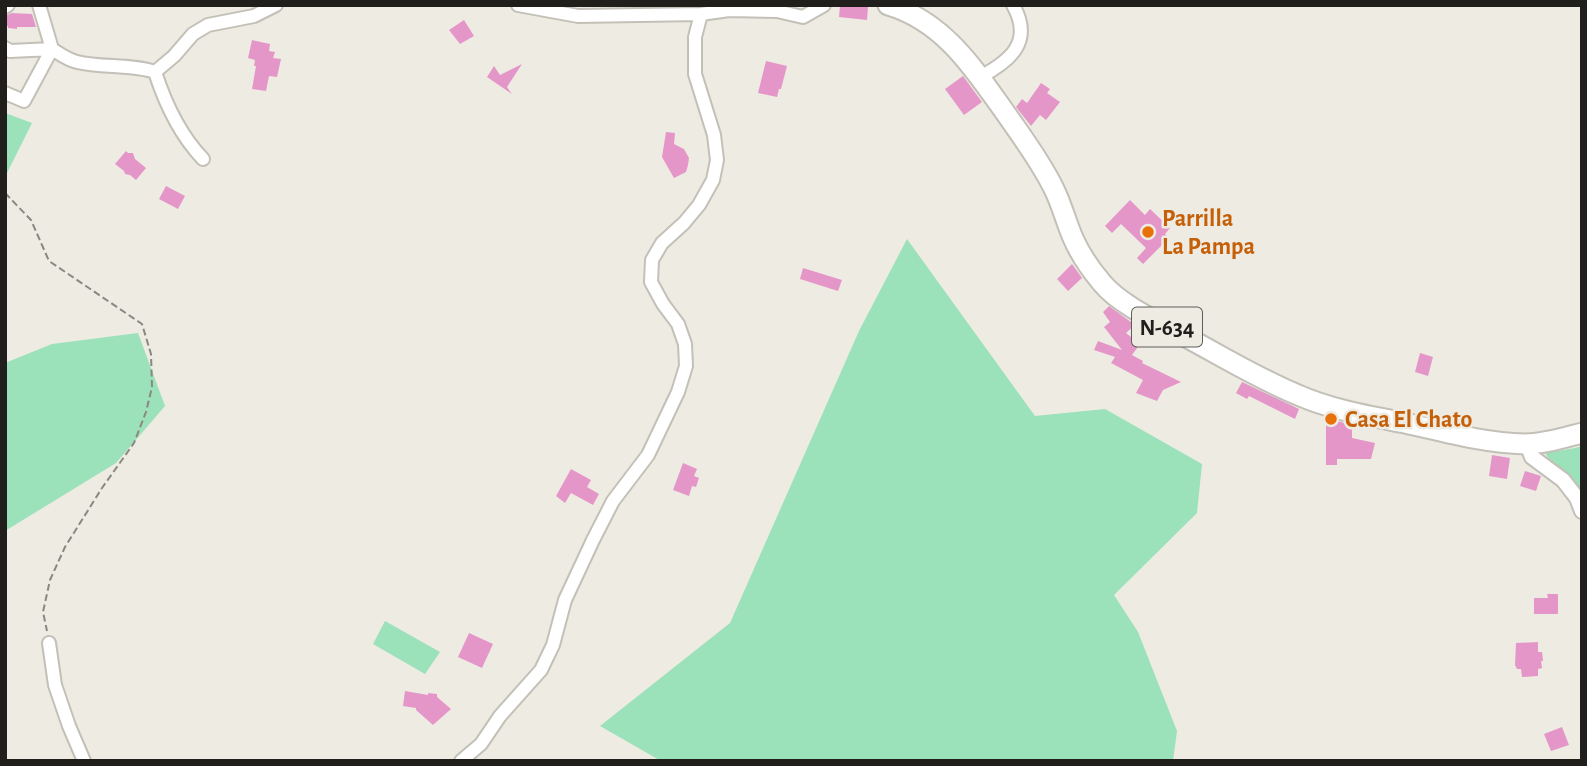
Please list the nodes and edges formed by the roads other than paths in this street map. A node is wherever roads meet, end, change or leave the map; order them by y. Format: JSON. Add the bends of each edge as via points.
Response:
{"nodes":[{"id":1,"x":39,"y":5,"type":"edge"},
{"id":2,"x":276,"y":5,"type":"edge"},
{"id":3,"x":519,"y":5,"type":"edge"},
{"id":4,"x":824,"y":5,"type":"edge"},
{"id":5,"x":888,"y":5,"type":"edge"},
{"id":6,"x":1013,"y":5,"type":"edge"},
{"id":7,"x":777,"y":8,"type":"edge"},
{"id":8,"x":701,"y":14,"type":"junction"},
{"id":9,"x":5,"y":48,"type":"edge"},
{"id":10,"x":52,"y":50,"type":"junction"},
{"id":11,"x":155,"y":72,"type":"junction"},
{"id":12,"x":980,"y":77,"type":"junction"},
{"id":13,"x":5,"y":93,"type":"edge"},
{"id":14,"x":203,"y":159,"type":"dead end"},
{"id":15,"x":1582,"y":433,"type":"edge"},
{"id":16,"x":1527,"y":444,"type":"junction"},
{"id":17,"x":1582,"y":511,"type":"edge"},
{"id":18,"x":49,"y":643,"type":"road end"},
{"id":19,"x":84,"y":761,"type":"edge"},
{"id":20,"x":461,"y":761,"type":"edge"}],
"edges":[{"from":1,"to":10,"type":"street"},
{"from":2,"to":11,"type":"street","via":[[254,16],[208,25]]},
{"from":3,"to":8,"type":"street","via":[[578,16]]},
{"from":4,"to":7,"type":"street","via":[[803,17]]},
{"from":5,"to":12,"type":"highway","number":"N-634","via":[[917,17],[950,40]]},
{"from":6,"to":12,"type":"street","via":[[1022,30],[1020,43],[1011,57]]},
{"from":7,"to":8,"type":"street"},
{"from":8,"to":20,"type":"street","via":[[695,37],[695,74],[717,160],[713,180],[699,205],[652,260],[651,282],[685,344],[686,366],[678,392],[648,455],[613,501],[593,540],[565,600],[541,670],[481,744]]},
{"from":9,"to":10,"type":"street"},
{"from":10,"to":11,"type":"street","via":[[75,62]]},
{"from":10,"to":13,"type":"street","via":[[24,101]]},
{"from":11,"to":14,"type":"street","via":[[174,117]]},
{"from":12,"to":16,"type":"highway","number":"N-634","via":[[1055,189],[1088,265],[1126,303],[1299,396],[1486,440]]},
{"from":15,"to":16,"type":"highway","number":"N-634"},
{"from":16,"to":17,"type":"street","via":[[1532,457],[1563,480]]},
{"from":18,"to":19,"type":"street","via":[[55,685]]}]}
